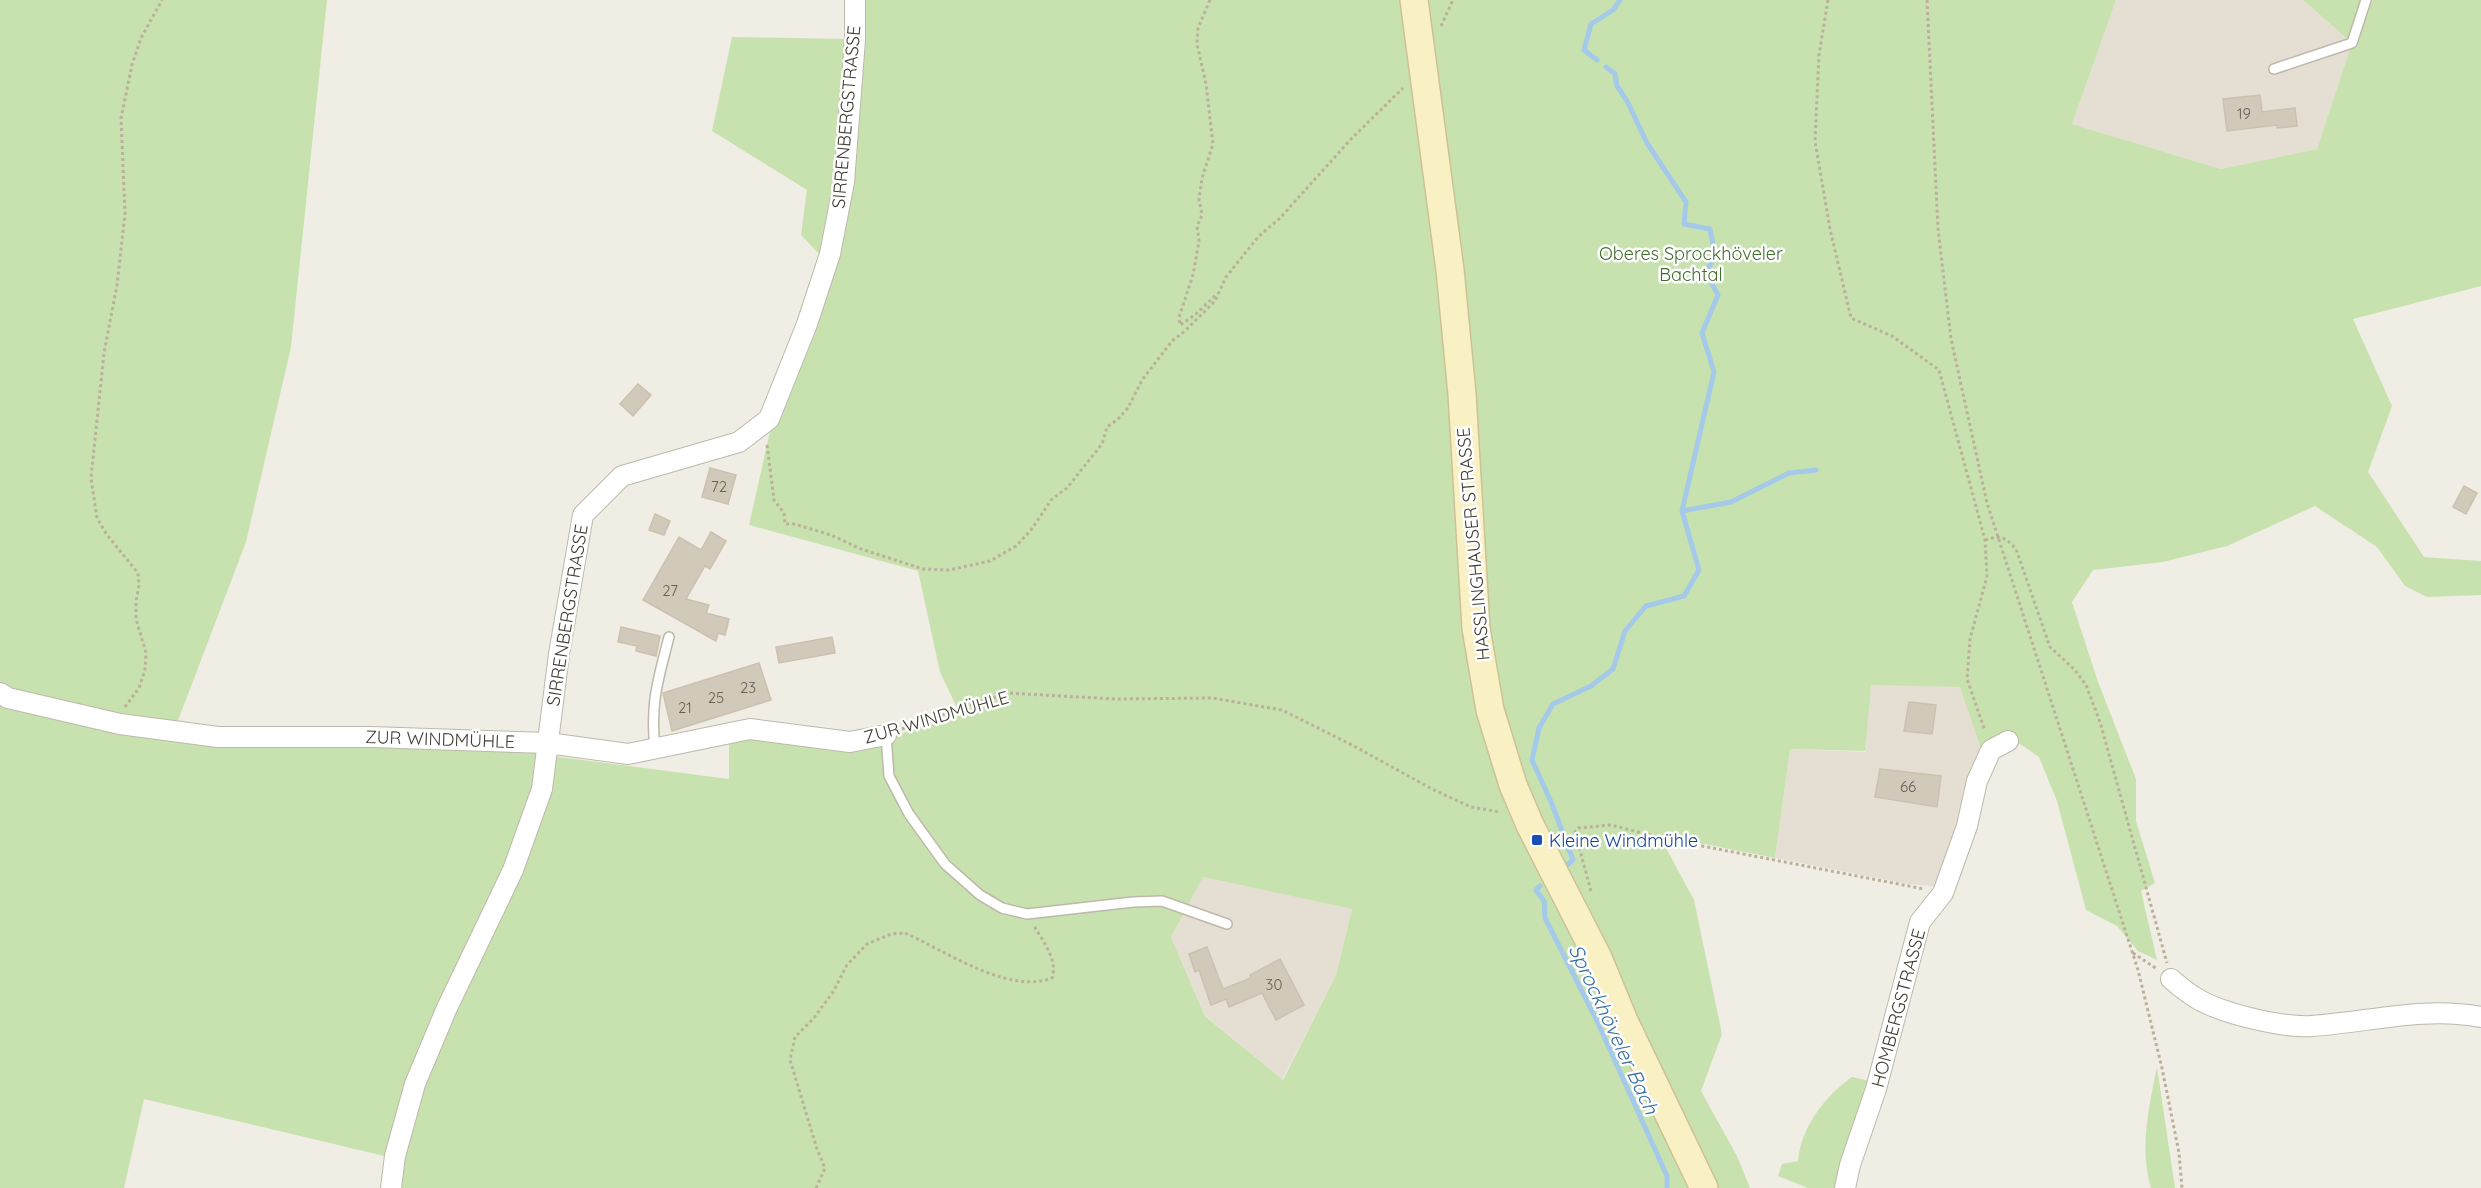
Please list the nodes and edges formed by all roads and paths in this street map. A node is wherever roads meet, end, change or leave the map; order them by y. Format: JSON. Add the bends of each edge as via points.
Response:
{"nodes":[{"id":1,"x":162,"y":0,"type":"edge"},
{"id":2,"x":855,"y":0,"type":"edge"},
{"id":3,"x":1210,"y":0,"type":"edge"},
{"id":4,"x":1414,"y":0,"type":"edge"},
{"id":5,"x":1828,"y":0,"type":"edge"},
{"id":6,"x":1927,"y":0,"type":"edge"},
{"id":7,"x":2366,"y":0,"type":"edge"},
{"id":8,"x":2274,"y":69,"type":"dead end"},
{"id":9,"x":1405,"y":87,"type":"dead end"},
{"id":10,"x":1221,"y":289,"type":"junction"},
{"id":11,"x":769,"y":419,"type":"junction"},
{"id":12,"x":1999,"y":536,"type":"junction"},
{"id":13,"x":1985,"y":540,"type":"junction"},
{"id":14,"x":669,"y":637,"type":"dead end"},
{"id":15,"x":0,"y":693,"type":"edge"},
{"id":16,"x":120,"y":723,"type":"junction"},
{"id":17,"x":886,"y":735,"type":"junction"},
{"id":18,"x":548,"y":742,"type":"junction"},
{"id":19,"x":1999,"y":746,"type":"joint"},
{"id":20,"x":655,"y":749,"type":"junction"},
{"id":21,"x":1530,"y":825,"type":"junction"},
{"id":22,"x":1943,"y":893,"type":"junction"},
{"id":23,"x":1593,"y":900,"type":"dead end"},
{"id":24,"x":1027,"y":914,"type":"junction"},
{"id":25,"x":1227,"y":924,"type":"dead end"},
{"id":26,"x":2133,"y":953,"type":"junction"},
{"id":27,"x":2171,"y":979,"type":"junction"},
{"id":28,"x":2481,"y":1017,"type":"edge"},
{"id":29,"x":391,"y":1188,"type":"edge"},
{"id":30,"x":816,"y":1188,"type":"edge"},
{"id":31,"x":1704,"y":1188,"type":"edge"},
{"id":32,"x":1845,"y":1188,"type":"edge"},
{"id":33,"x":2182,"y":1188,"type":"edge"}],
"edges":[{"from":1,"to":16,"type":"path","via":[[141,38],[121,117],[125,214],[104,353],[91,478],[98,518],[138,573],[140,585],[136,620],[146,653],[145,670]]},
{"from":2,"to":11,"type":"street","name":"SIRRENBERGSTRASSE","via":[[844,182],[832,244],[807,324]]},
{"from":3,"to":10,"type":"path","via":[[1198,28],[1197,44],[1213,144],[1202,178],[1199,242],[1180,325]]},
{"from":4,"to":21,"type":"main road","name":"HASSLINGHAUSER STRASSE","via":[[1450,270],[1476,628],[1490,710]]},
{"from":5,"to":13,"type":"path","via":[[1819,55],[1815,141],[1851,318],[1892,336],[1939,370]]},
{"from":6,"to":12,"type":"path","via":[[1938,229],[1951,339],[1987,503]]},
{"from":7,"to":8,"type":"lane","via":[[2352,43]]},
{"from":9,"to":10,"type":"path","via":[[1258,237]]},
{"from":10,"to":11,"type":"path","via":[[1215,301],[1162,352],[1128,408],[1107,427],[1102,444],[1067,488],[1052,499],[1016,546],[990,561],[949,570],[923,569],[831,535],[785,524],[784,513],[774,500],[770,477]]},
{"from":11,"to":18,"type":"street","name":"SIRRENBERGSTRASSE","via":[[739,442],[622,476],[583,515]]},
{"from":12,"to":13,"type":"path"},
{"from":12,"to":26,"type":"path"},
{"from":12,"to":27,"type":"path","via":[[2016,549],[2050,648],[2086,685],[2100,722]]},
{"from":13,"to":19,"type":"path","via":[[1986,576],[1970,639],[1967,679]]},
{"from":14,"to":20,"type":"lane","via":[[654,696]]},
{"from":15,"to":16,"type":"street","name":"ZUR WINDMÜHLE"},
{"from":16,"to":18,"type":"street","name":"ZUR WINDMÜHLE","via":[[218,737]]},
{"from":17,"to":20,"type":"street","name":"ZUR WINDMÜHLE","via":[[850,742],[750,729]]},
{"from":17,"to":21,"type":"path","name":"ZUR WINDMÜHLE","via":[[1007,693],[1115,699],[1212,698],[1282,710],[1470,807],[1500,812]]},
{"from":17,"to":24,"type":"lane","via":[[889,776],[909,814],[945,864],[980,896],[1002,908]]},
{"from":18,"to":20,"type":"street","name":"ZUR WINDMÜHLE","via":[[628,754]]},
{"from":18,"to":29,"type":"street","name":"SIRRENBERGSTRASSE","via":[[542,789],[528,832],[415,1084],[395,1156]]},
{"from":19,"to":22,"type":"street","name":"HOMBERGSTRASSE","via":[[1977,781],[1967,826]]},
{"from":21,"to":31,"type":"main road","name":"HASSLINGHAUSER STRASSE","via":[[1598,958]]},
{"from":22,"to":23,"type":"path","via":[[1666,840],[1611,825],[1578,828],[1575,832]]},
{"from":22,"to":32,"type":"street","name":"HOMBERGSTRASSE","via":[[1920,922]]},
{"from":24,"to":25,"type":"lane","via":[[1162,901]]},
{"from":24,"to":30,"type":"path","via":[[1055,969],[1052,978],[1044,981],[994,975],[904,933],[867,944],[847,965],[833,992],[795,1037],[790,1060],[825,1168]]},
{"from":26,"to":27,"type":"path"},
{"from":26,"to":33,"type":"path","via":[[2162,1068]]},
{"from":27,"to":28,"type":"street","via":[[2193,997],[2259,1020],[2310,1026],[2429,1012]]}]}
